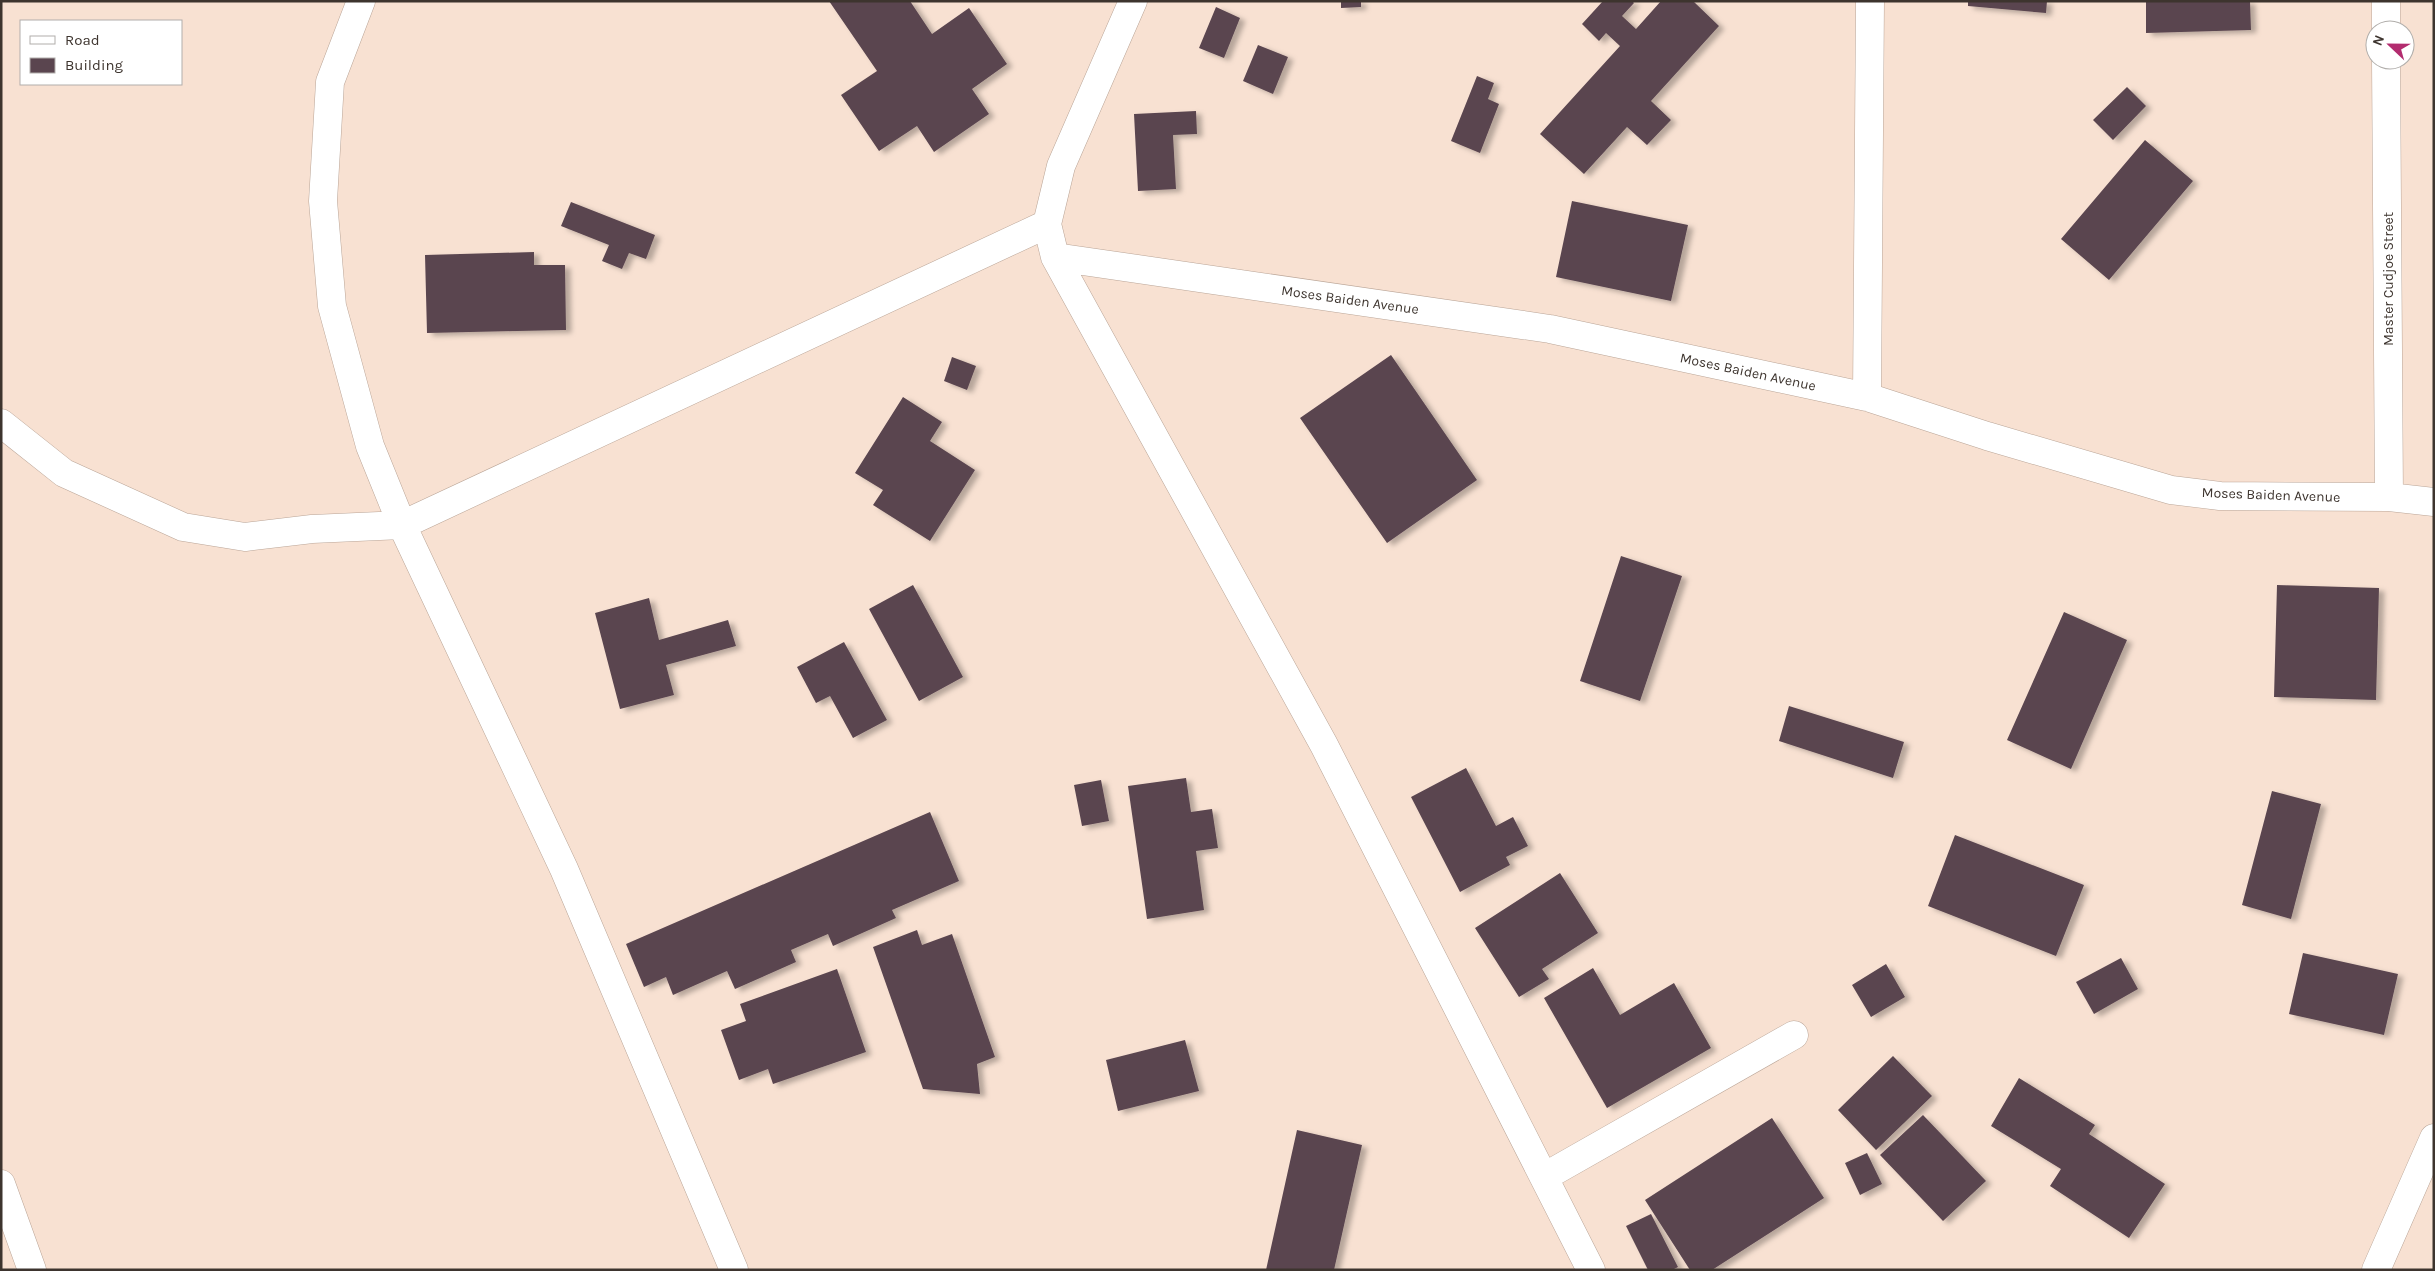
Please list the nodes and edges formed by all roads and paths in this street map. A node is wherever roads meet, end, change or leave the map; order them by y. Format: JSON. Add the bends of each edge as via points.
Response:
{"nodes":[{"id":1,"x":361,"y":1,"type":"edge"},
{"id":2,"x":1133,"y":1,"type":"edge"},
{"id":3,"x":1870,"y":1,"type":"edge"},
{"id":4,"x":2386,"y":1,"type":"edge"},
{"id":5,"x":2386,"y":20,"type":"edge"},
{"id":6,"x":2386,"y":70,"type":"edge"},
{"id":7,"x":1048,"y":224,"type":"junction"},
{"id":8,"x":1055,"y":257,"type":"junction"},
{"id":9,"x":1867,"y":397,"type":"junction"},
{"id":10,"x":1,"y":423,"type":"edge"},
{"id":11,"x":2389,"y":497,"type":"junction"},
{"id":12,"x":2434,"y":502,"type":"edge"},
{"id":13,"x":402,"y":525,"type":"junction"},
{"id":14,"x":1794,"y":1035,"type":"dead end"},
{"id":15,"x":2434,"y":1138,"type":"edge"},
{"id":16,"x":1544,"y":1177,"type":"junction"},
{"id":17,"x":1,"y":1184,"type":"edge"},
{"id":18,"x":32,"y":1270,"type":"edge"},
{"id":19,"x":734,"y":1270,"type":"edge"},
{"id":20,"x":1591,"y":1270,"type":"edge"},
{"id":21,"x":2376,"y":1270,"type":"edge"}],
"edges":[{"from":1,"to":13,"type":"street","via":[[330,82],[323,201],[332,306],[370,446]]},
{"from":2,"to":7,"type":"street","via":[[1061,166]]},
{"from":3,"to":9,"type":"street"},
{"from":4,"to":5,"type":"street"},
{"from":6,"to":11,"type":"street","name":"Master Cudjoe Street"},
{"from":7,"to":8,"type":"street"},
{"from":7,"to":13,"type":"street"},
{"from":8,"to":9,"type":"street","name":"Moses Baiden Avenue","via":[[1550,329]]},
{"from":8,"to":16,"type":"street","via":[[1324,745]]},
{"from":9,"to":11,"type":"street","name":"Moses Baiden Avenue","via":[[2171,490],[2220,496]]},
{"from":10,"to":13,"type":"street","via":[[64,473],[182,526],[245,537],[312,529]]},
{"from":11,"to":12,"type":"street","name":"Moses Baiden Avenue"},
{"from":13,"to":19,"type":"street","via":[[564,869]]},
{"from":14,"to":16,"type":"street"},
{"from":15,"to":21,"type":"street"},
{"from":16,"to":20,"type":"street"},
{"from":17,"to":18,"type":"street"}]}
